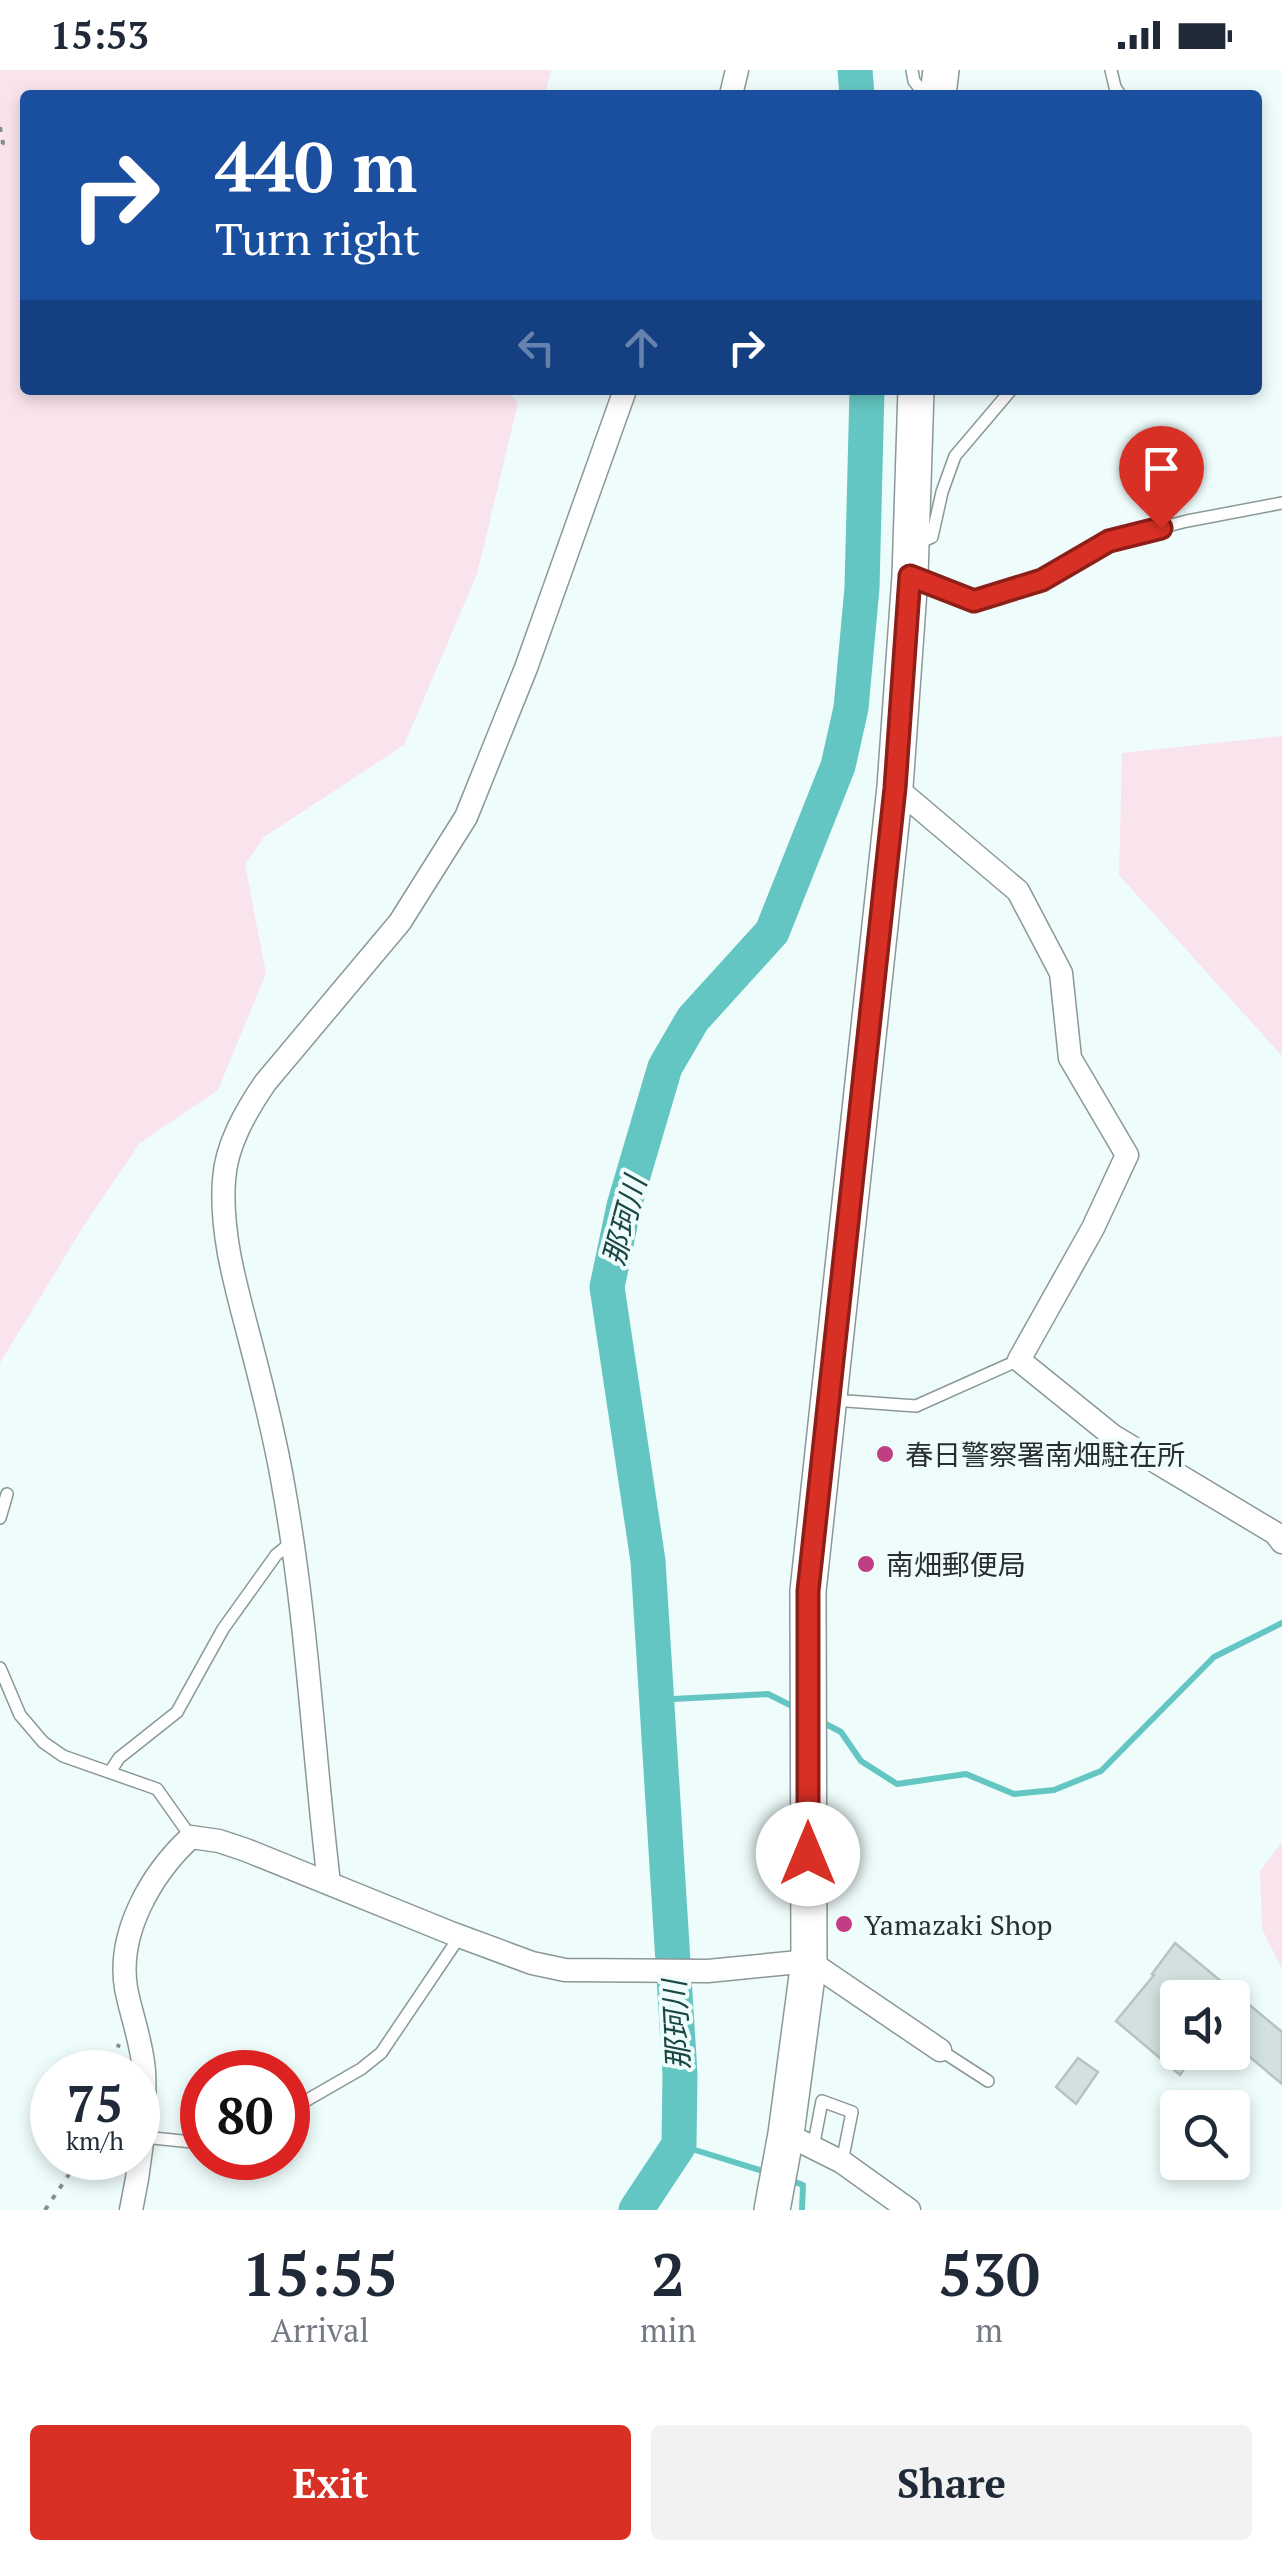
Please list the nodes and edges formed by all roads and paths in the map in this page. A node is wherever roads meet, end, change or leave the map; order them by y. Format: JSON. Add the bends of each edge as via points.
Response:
{"nodes":[{"id":1,"x":0,"y":126,"type":"edge"},
{"id":2,"x":0,"y":148,"type":"edge"},
{"id":3,"x":622,"y":395,"type":"edge"},
{"id":4,"x":916,"y":395,"type":"edge"},
{"id":5,"x":1007,"y":395,"type":"edge"},
{"id":6,"x":1282,"y":503,"type":"edge"},
{"id":7,"x":910,"y":562,"type":"junction"},
{"id":8,"x":895,"y":788,"type":"junction"},
{"id":9,"x":1019,"y":1360,"type":"junction"},
{"id":10,"x":830,"y":1400,"type":"junction"},
{"id":11,"x":7,"y":1494,"type":"dead end"},
{"id":12,"x":0,"y":1518,"type":"edge"},
{"id":13,"x":292,"y":1542,"type":"junction"},
{"id":14,"x":1282,"y":1542,"type":"edge"},
{"id":15,"x":0,"y":1668,"type":"edge"},
{"id":16,"x":110,"y":1772,"type":"junction"},
{"id":17,"x":192,"y":1836,"type":"junction"},
{"id":18,"x":329,"y":1882,"type":"junction"},
{"id":19,"x":460,"y":1936,"type":"junction"},
{"id":20,"x":809,"y":1961,"type":"junction"},
{"id":21,"x":141,"y":2050,"type":"edge"},
{"id":22,"x":940,"y":2050,"type":"joint"},
{"id":23,"x":988,"y":2081,"type":"dead end"},
{"id":24,"x":310,"y":2098,"type":"edge"},
{"id":25,"x":800,"y":2141,"type":"junction"},
{"id":26,"x":842,"y":2162,"type":"junction"},
{"id":27,"x":65,"y":2180,"type":"edge"},
{"id":28,"x":136,"y":2180,"type":"edge"},
{"id":29,"x":45,"y":2210,"type":"edge"},
{"id":30,"x":132,"y":2210,"type":"edge"},
{"id":31,"x":772,"y":2210,"type":"edge"},
{"id":32,"x":910,"y":2210,"type":"edge"}],
"edges":[{"from":1,"to":2,"type":"path"},
{"from":3,"to":13,"type":"street","via":[[466,817],[400,922],[265,1084],[233,1142],[224,1176],[229,1253]]},
{"from":4,"to":7,"type":"highway"},
{"from":5,"to":7,"type":"lane","via":[[955,456],[932,537]]},
{"from":6,"to":7,"type":"lane","via":[[1109,541],[1042,580],[974,601]]},
{"from":7,"to":8,"type":"highway"},
{"from":8,"to":9,"type":"street","via":[[1018,891],[1061,973],[1070,1058],[1127,1155]]},
{"from":8,"to":10,"type":"highway"},
{"from":9,"to":10,"type":"lane","via":[[916,1406]]},
{"from":9,"to":14,"type":"street","via":[[1113,1436],[1219,1496]]},
{"from":10,"to":20,"type":"highway","via":[[808,1591]]},
{"from":11,"to":12,"type":"lane"},
{"from":13,"to":16,"type":"lane","via":[[232,1616],[176,1712]]},
{"from":13,"to":18,"type":"street"},
{"from":15,"to":16,"type":"lane","via":[[20,1715],[43,1742]]},
{"from":16,"to":17,"type":"lane","via":[[157,1789]]},
{"from":17,"to":18,"type":"street"},
{"from":17,"to":21,"type":"street","via":[[168,1858],[132,1928],[126,1991]]},
{"from":18,"to":19,"type":"street"},
{"from":19,"to":20,"type":"street","via":[[532,1963],[597,1973]]},
{"from":19,"to":24,"type":"lane","via":[[382,2054]]},
{"from":20,"to":22,"type":"street"},
{"from":20,"to":25,"type":"highway"},
{"from":22,"to":23,"type":"lane"},
{"from":25,"to":26,"type":"street"},
{"from":25,"to":26,"type":"lane","via":[[822,2101],[852,2112]]},
{"from":25,"to":31,"type":"highway"},
{"from":26,"to":32,"type":"street"},
{"from":27,"to":29,"type":"path"},
{"from":28,"to":30,"type":"street"}]}
